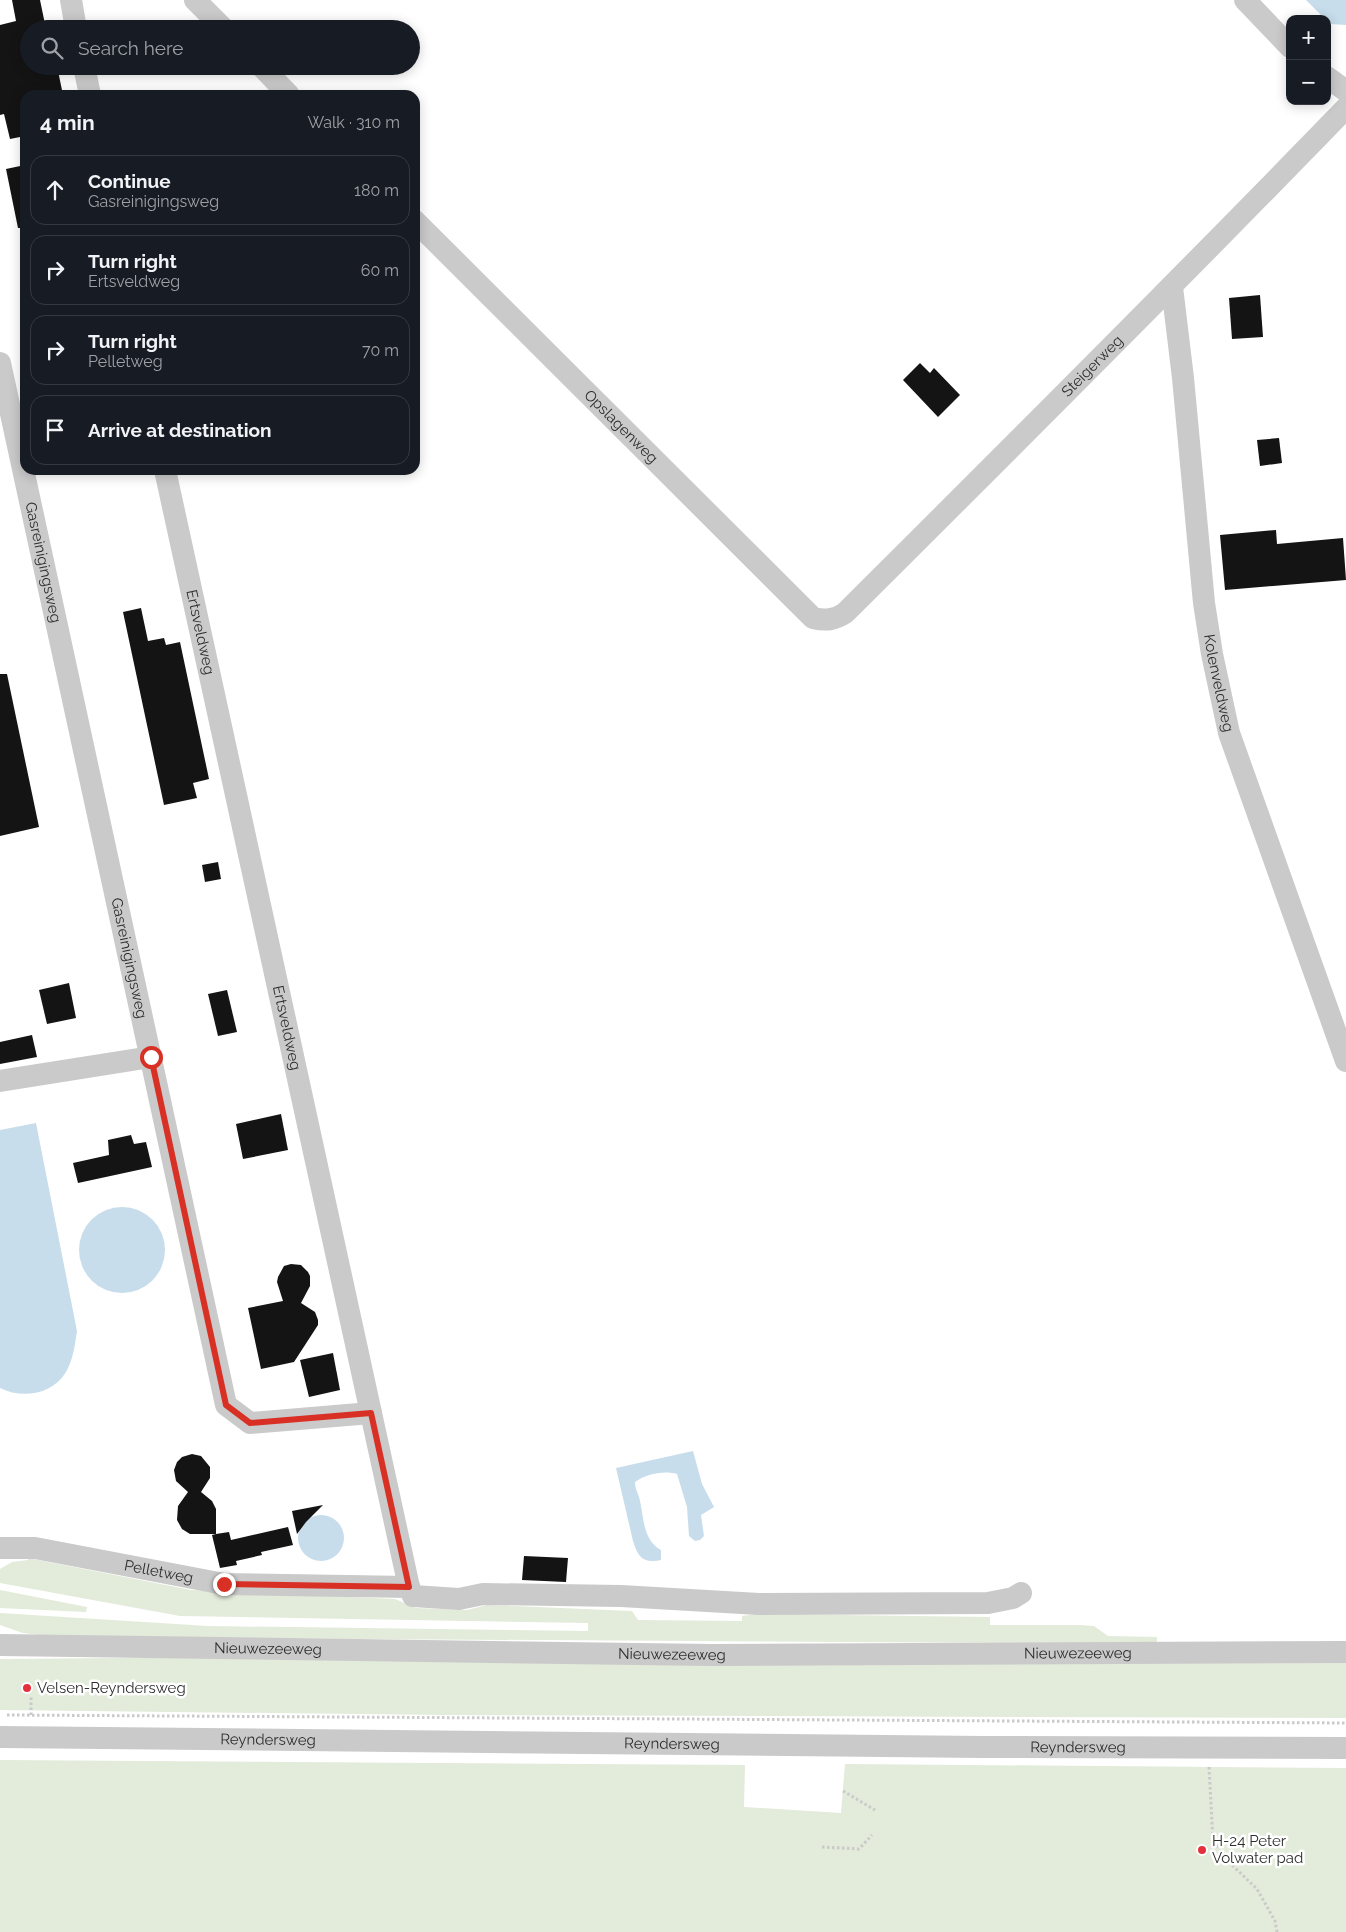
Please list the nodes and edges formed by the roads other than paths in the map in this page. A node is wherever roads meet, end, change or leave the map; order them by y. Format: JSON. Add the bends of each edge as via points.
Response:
{"nodes":[{"id":1,"x":70,"y":0,"type":"edge"},
{"id":2,"x":195,"y":0,"type":"edge"},
{"id":3,"x":1245,"y":0,"type":"edge"},
{"id":4,"x":74,"y":20,"type":"edge"},
{"id":5,"x":215,"y":20,"type":"edge"},
{"id":6,"x":1286,"y":43,"type":"edge"},
{"id":7,"x":86,"y":75,"type":"edge"},
{"id":8,"x":270,"y":75,"type":"edge"},
{"id":9,"x":1331,"y":79,"type":"edge"},
{"id":10,"x":89,"y":90,"type":"edge"},
{"id":11,"x":284,"y":90,"type":"edge"},
{"id":12,"x":1346,"y":91,"type":"edge"},
{"id":13,"x":1346,"y":108,"type":"edge"},
{"id":14,"x":420,"y":226,"type":"edge"},
{"id":15,"x":1172,"y":287,"type":"junction"},
{"id":16,"x":0,"y":363,"type":"edge"},
{"id":17,"x":20,"y":455,"type":"edge"},
{"id":18,"x":24,"y":475,"type":"edge"},
{"id":19,"x":166,"y":475,"type":"edge"},
{"id":20,"x":833,"y":620,"type":"joint"},
{"id":21,"x":151,"y":1057,"type":"junction"},
{"id":22,"x":1346,"y":1061,"type":"edge"},
{"id":23,"x":0,"y":1081,"type":"edge"},
{"id":24,"x":371,"y":1413,"type":"junction"},
{"id":25,"x":0,"y":1548,"type":"edge"},
{"id":26,"x":409,"y":1587,"type":"junction"},
{"id":27,"x":1020,"y":1593,"type":"dead end"},
{"id":28,"x":0,"y":1645,"type":"edge"},
{"id":29,"x":1346,"y":1652,"type":"edge"},
{"id":30,"x":0,"y":1737,"type":"edge"},
{"id":31,"x":1346,"y":1748,"type":"edge"}],
"edges":[{"from":1,"to":4,"type":"street"},
{"from":2,"to":5,"type":"street"},
{"from":3,"to":6,"type":"street"},
{"from":7,"to":10,"type":"street"},
{"from":8,"to":11,"type":"street"},
{"from":9,"to":12,"type":"street"},
{"from":13,"to":15,"type":"street","name":"Steigerweg"},
{"from":14,"to":20,"type":"street","name":"Opslagenweg","via":[[813,618]]},
{"from":15,"to":20,"type":"street","name":"Steigerweg","via":[[845,613]]},
{"from":15,"to":22,"type":"street","name":"Kolenveldweg","via":[[1204,603],[1225,716]]},
{"from":16,"to":17,"type":"street","name":"Gasreinigingsweg"},
{"from":18,"to":21,"type":"street","name":"Gasreinigingsweg"},
{"from":19,"to":24,"type":"street","name":"Ertsveldweg"},
{"from":21,"to":23,"type":"street"},
{"from":21,"to":24,"type":"street","name":"Gasreinigingsweg","via":[[226,1405],[250,1423]]},
{"from":24,"to":26,"type":"street","name":"Ertsveldweg"},
{"from":25,"to":26,"type":"street","name":"Pelletweg","via":[[35,1548],[224,1584]]},
{"from":26,"to":27,"type":"street","via":[[413,1596],[459,1599],[502,1594],[621,1596],[759,1604],[988,1603],[1013,1598]]},
{"from":28,"to":29,"type":"street","name":"Nieuwezeeweg","via":[[711,1655]]},
{"from":30,"to":31,"type":"street","name":"Reyndersweg"}]}
